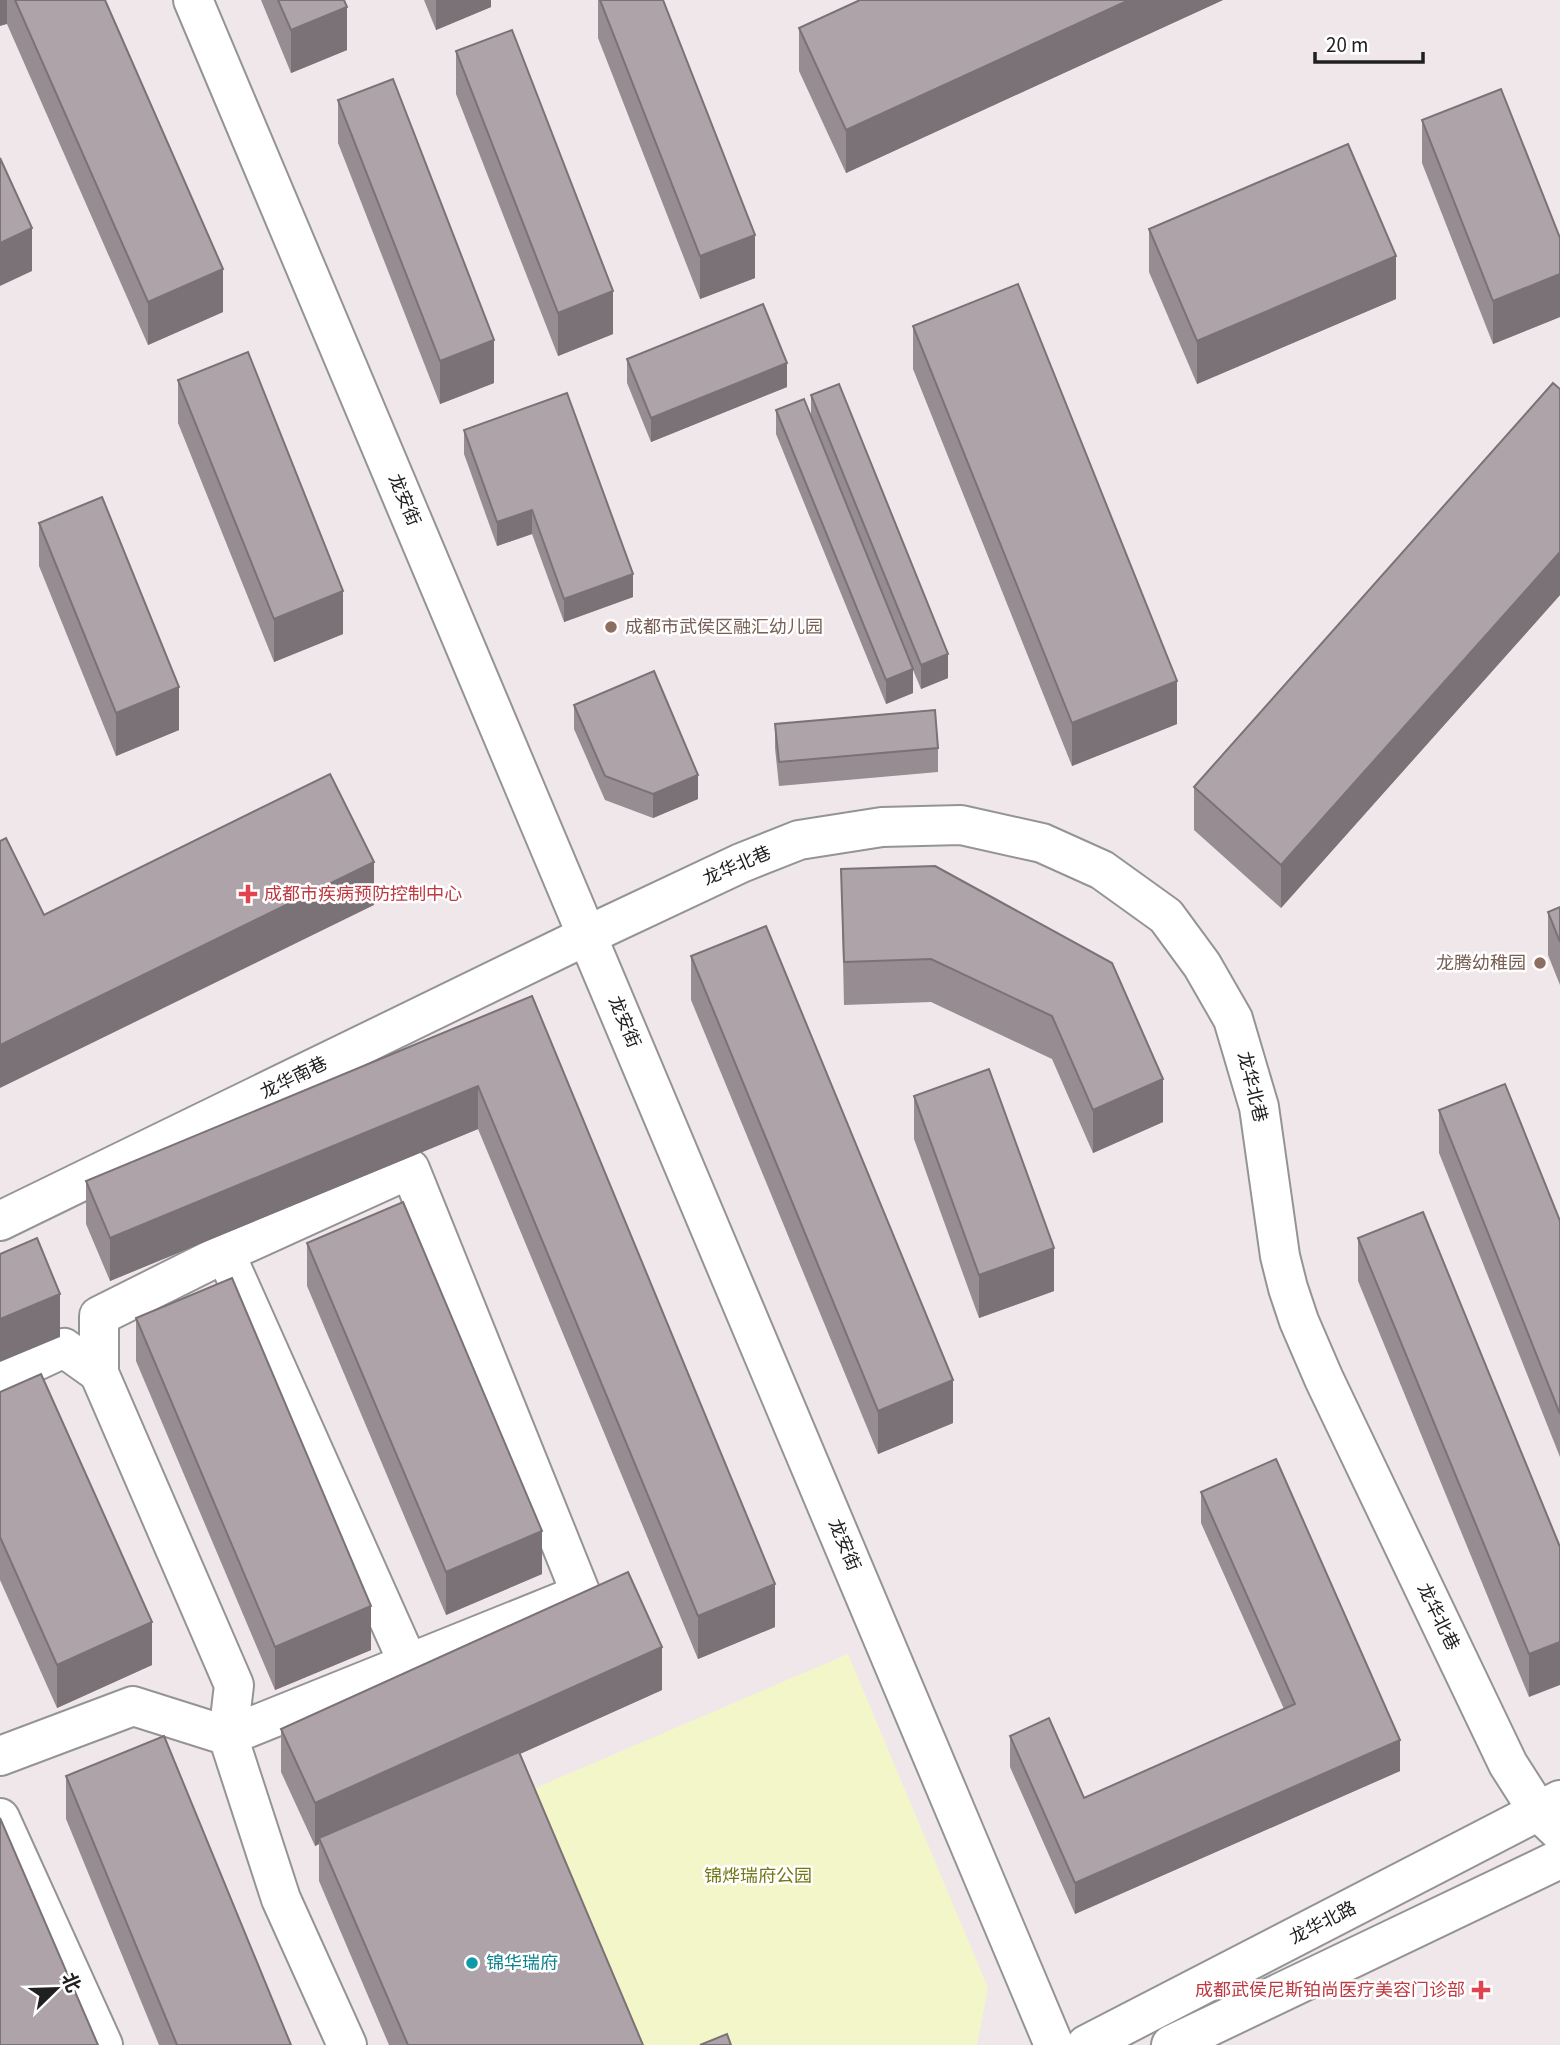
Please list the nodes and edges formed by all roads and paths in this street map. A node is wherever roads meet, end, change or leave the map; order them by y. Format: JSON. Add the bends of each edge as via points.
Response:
{"nodes":[{"id":1,"x":194,"y":0,"type":"edge"},
{"id":2,"x":588,"y":935,"type":"junction"},
{"id":3,"x":0,"y":1221,"type":"edge"},
{"id":4,"x":225,"y":1253,"type":"junction"},
{"id":5,"x":99,"y":1373,"type":"junction"},
{"id":6,"x":0,"y":1378,"type":"edge"},
{"id":7,"x":409,"y":1665,"type":"junction"},
{"id":8,"x":228,"y":1736,"type":"junction"},
{"id":9,"x":0,"y":1756,"type":"edge"},
{"id":10,"x":1553,"y":1814,"type":"edge"},
{"id":11,"x":0,"y":1818,"type":"edge"},
{"id":12,"x":1560,"y":1859,"type":"edge"},
{"id":13,"x":103,"y":2045,"type":"edge"},
{"id":14,"x":346,"y":2045,"type":"edge"},
{"id":15,"x":1054,"y":2045,"type":"edge"},
{"id":16,"x":1086,"y":2045,"type":"edge"},
{"id":17,"x":1171,"y":2045,"type":"edge"}],
"edges":[{"from":1,"to":2,"type":"street","name":"龙安街"},
{"from":2,"to":3,"type":"street","name":"龙华南巷"},
{"from":2,"to":10,"type":"street","name":"龙华北巷","via":[[799,840],[882,827],[935,825],[961,825],[1042,842],[1102,870],[1166,916],[1233,1019],[1259,1107],[1280,1256],[1299,1321],[1508,1764]]},
{"from":2,"to":15,"type":"street","name":"龙安街"},
{"from":4,"to":5,"type":"street","via":[[99,1316]]},
{"from":4,"to":7,"type":"street"},
{"from":4,"to":7,"type":"street","via":[[410,1169],[581,1594]]},
{"from":5,"to":6,"type":"street","via":[[64,1348]]},
{"from":5,"to":8,"type":"street","via":[[234,1685]]},
{"from":7,"to":8,"type":"street"},
{"from":8,"to":9,"type":"street","via":[[133,1706]]},
{"from":8,"to":14,"type":"street","via":[[281,1899]]},
{"from":10,"to":16,"type":"street","name":"龙华北路"},
{"from":11,"to":13,"type":"street"},
{"from":12,"to":17,"type":"street"}]}
